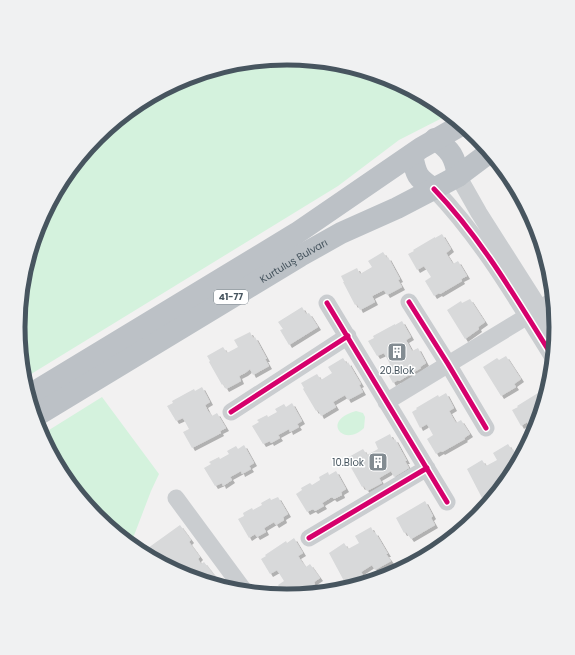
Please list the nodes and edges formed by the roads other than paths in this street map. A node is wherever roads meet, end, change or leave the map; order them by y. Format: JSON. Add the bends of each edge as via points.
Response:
{"nodes":[{"id":1,"x":457,"y":127,"type":"edge"},
{"id":2,"x":435,"y":139,"type":"junction"},
{"id":3,"x":412,"y":155,"type":"junction"},
{"id":4,"x":486,"y":155,"type":"edge"},
{"id":5,"x":458,"y":176,"type":"junction"},
{"id":6,"x":434,"y":189,"type":"junction"},
{"id":7,"x":408,"y":302,"type":"dead end"},
{"id":8,"x":327,"y":303,"type":"dead end"},
{"id":9,"x":541,"y":308,"type":"edge"},
{"id":10,"x":550,"y":323,"type":"edge"},
{"id":11,"x":348,"y":336,"type":"junction"},
{"id":12,"x":549,"y":340,"type":"edge"},
{"id":13,"x":448,"y":364,"type":"junction"},
{"id":14,"x":33,"y":393,"type":"edge"},
{"id":15,"x":386,"y":402,"type":"junction"},
{"id":16,"x":231,"y":412,"type":"dead end"},
{"id":17,"x":40,"y":414,"type":"edge"},
{"id":18,"x":486,"y":428,"type":"dead end"},
{"id":19,"x":427,"y":468,"type":"junction"},
{"id":20,"x":176,"y":498,"type":"dead end"},
{"id":21,"x":447,"y":502,"type":"dead end"},
{"id":22,"x":309,"y":538,"type":"dead end"},
{"id":23,"x":241,"y":586,"type":"edge"}],
"edges":[{"from":1,"to":2,"type":"highway"},
{"from":2,"to":3,"type":"highway"},
{"from":2,"to":5,"type":"highway","via":[[445,146],[454,158]]},
{"from":3,"to":6,"type":"highway","via":[[416,173]]},
{"from":3,"to":14,"type":"highway","name":"Kurtuluş Bulvarı","number":"41-77","via":[[297,233]]},
{"from":4,"to":5,"type":"highway"},
{"from":5,"to":6,"type":"highway"},
{"from":5,"to":9,"type":"street","via":[[478,213]]},
{"from":6,"to":9,"type":"street"},
{"from":6,"to":17,"type":"highway","name":"Kurtuluş Bulvarı","number":"41-77","via":[[326,241]]},
{"from":7,"to":13,"type":"street"},
{"from":8,"to":11,"type":"street"},
{"from":9,"to":10,"type":"street"},
{"from":9,"to":12,"type":"street"},
{"from":9,"to":13,"type":"street"},
{"from":11,"to":15,"type":"street"},
{"from":11,"to":16,"type":"street"},
{"from":13,"to":15,"type":"street"},
{"from":13,"to":18,"type":"street"},
{"from":15,"to":19,"type":"street"},
{"from":19,"to":21,"type":"street"},
{"from":19,"to":22,"type":"street"},
{"from":20,"to":23,"type":"street"}]}
